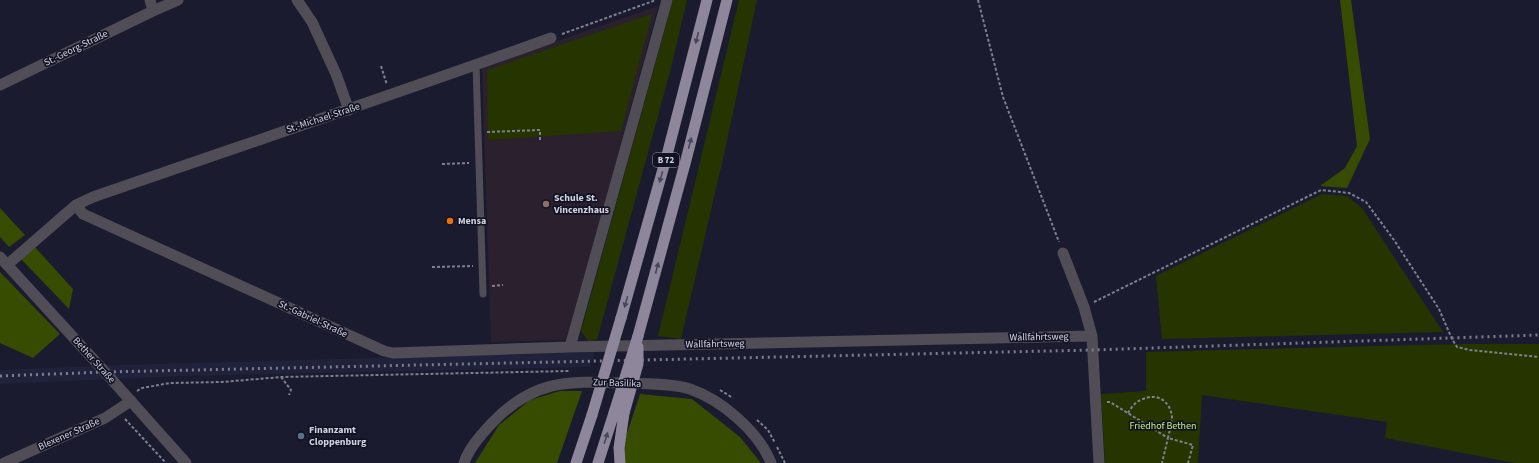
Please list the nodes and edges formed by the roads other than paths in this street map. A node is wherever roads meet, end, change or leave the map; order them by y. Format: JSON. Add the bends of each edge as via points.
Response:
{"nodes":[{"id":1,"x":150,"y":0,"type":"edge"},
{"id":2,"x":178,"y":0,"type":"edge"},
{"id":3,"x":296,"y":0,"type":"edge"},
{"id":4,"x":667,"y":0,"type":"edge"},
{"id":5,"x":707,"y":0,"type":"edge"},
{"id":6,"x":726,"y":0,"type":"edge"},
{"id":7,"x":152,"y":11,"type":"junction"},
{"id":8,"x":551,"y":38,"type":"road end"},
{"id":9,"x":476,"y":65,"type":"junction"},
{"id":10,"x":0,"y":85,"type":"edge"},
{"id":11,"x":349,"y":110,"type":"junction"},
{"id":12,"x":76,"y":205,"type":"junction"},
{"id":13,"x":1063,"y":253,"type":"road end"},
{"id":14,"x":4,"y":261,"type":"edge"},
{"id":15,"x":483,"y":294,"type":"dead end"},
{"id":16,"x":1092,"y":336,"type":"junction"},
{"id":17,"x":570,"y":347,"type":"junction"},
{"id":18,"x":129,"y":399,"type":"junction"},
{"id":19,"x":619,"y":413,"type":"junction"},
{"id":20,"x":4,"y":463,"type":"edge"},
{"id":21,"x":186,"y":463,"type":"edge"},
{"id":22,"x":464,"y":463,"type":"edge"},
{"id":23,"x":576,"y":463,"type":"edge"},
{"id":24,"x":598,"y":463,"type":"edge"},
{"id":25,"x":620,"y":463,"type":"edge"},
{"id":26,"x":771,"y":463,"type":"edge"},
{"id":27,"x":1099,"y":463,"type":"edge"}],
"edges":[{"from":1,"to":7,"type":"street"},
{"from":2,"to":7,"type":"street","name":"St.-Georg-Straße"},
{"from":3,"to":11,"type":"street","via":[[312,22]]},
{"from":4,"to":17,"type":"street"},
{"from":5,"to":23,"type":"highway","number":"B 72","one_way":true,"bridge":true,"via":[[621,318]]},
{"from":19,"to":6,"type":"highway","number":"B 72","one_way":true,"bridge":true},
{"from":7,"to":10,"type":"street","name":"St.-Georg-Straße"},
{"from":8,"to":9,"type":"street","name":"St.-Michael-Straße"},
{"from":9,"to":11,"type":"street","name":"St.-Michael-Straße"},
{"from":9,"to":15,"type":"lane"},
{"from":11,"to":12,"type":"street","name":"St.-Michael-Straße","via":[[238,146]]},
{"from":12,"to":14,"type":"street","name":"St.-Michael-Straße"},
{"from":12,"to":17,"type":"street","name":"St.-Gabriel-Straße","via":[[83,214],[384,351]]},
{"from":13,"to":16,"type":"street","via":[[1084,307]]},
{"from":14,"to":18,"type":"street","name":"Bether Straße"},
{"from":16,"to":17,"type":"street","name":"Wallfahrtsweg"},
{"from":16,"to":27,"type":"street"},
{"from":18,"to":20,"type":"street","name":"Blexener Straße","via":[[105,418]]},
{"from":18,"to":21,"type":"street","name":"Bether Straße"},
{"from":24,"to":19,"type":"highway","number":"B 72","one_way":true},
{"from":19,"to":25,"type":"highway","number":"B 72"},
{"from":22,"to":26,"type":"street","name":"Zur Basilika","via":[[483,432],[509,406],[542,388],[566,382],[662,385],[690,389],[718,403],[738,417],[759,442]]}]}
